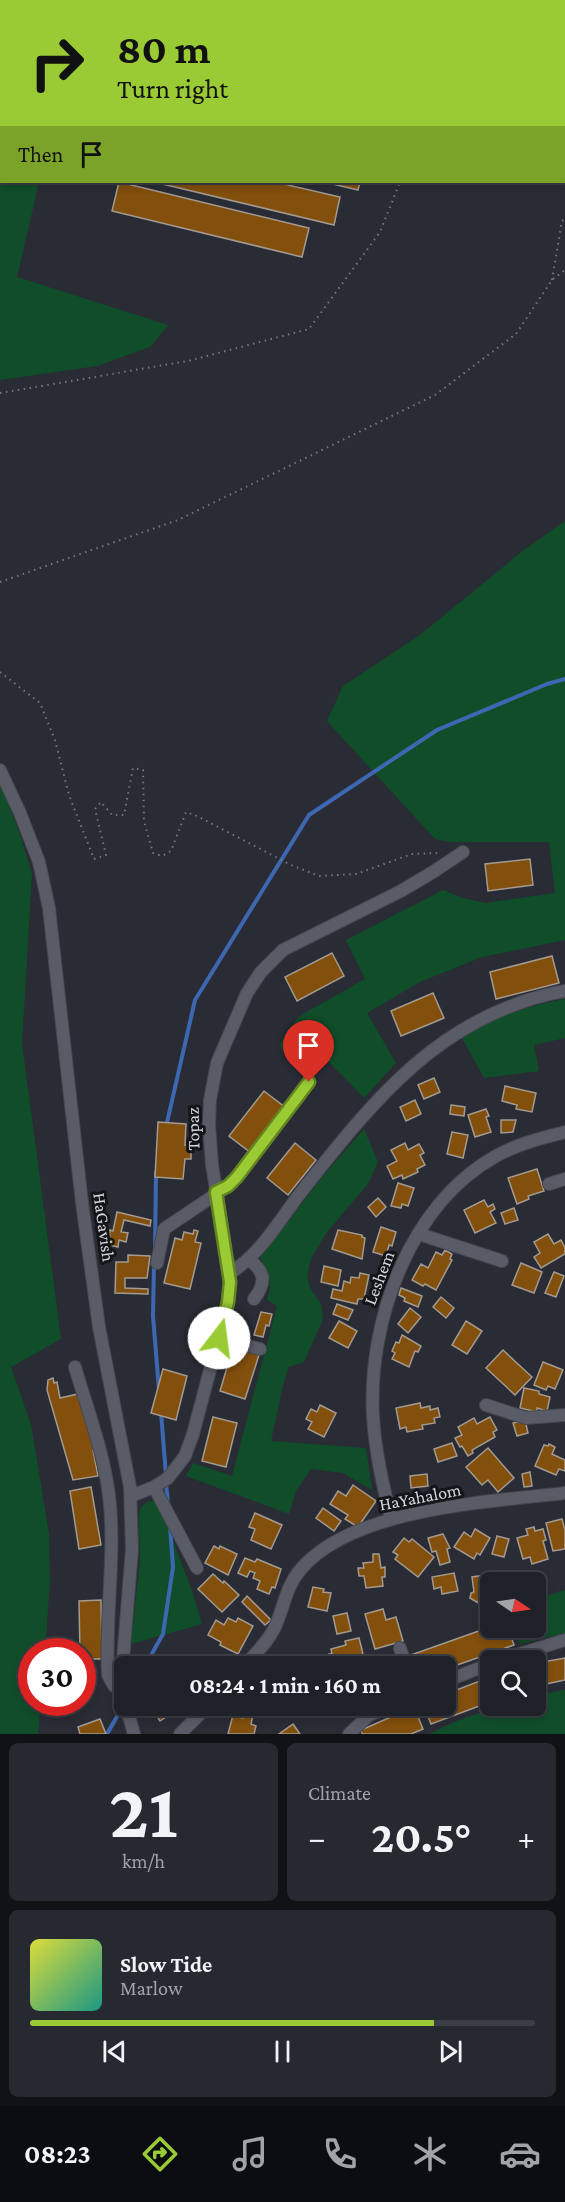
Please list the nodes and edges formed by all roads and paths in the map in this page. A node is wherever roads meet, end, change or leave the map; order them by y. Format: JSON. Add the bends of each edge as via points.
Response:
{"nodes":[{"id":1,"x":400,"y":183,"type":"edge"},
{"id":2,"x":565,"y":219,"type":"edge"},
{"id":3,"x":565,"y":270,"type":"edge"},
{"id":4,"x":552,"y":280,"type":"junction"},
{"id":5,"x":0,"y":393,"type":"edge"},
{"id":6,"x":0,"y":582,"type":"edge"},
{"id":7,"x":0,"y":672,"type":"edge"},
{"id":8,"x":0,"y":770,"type":"edge"},
{"id":9,"x":463,"y":852,"type":"dead end"},
{"id":10,"x":442,"y":853,"type":"dead end"},
{"id":11,"x":565,"y":991,"type":"edge"},
{"id":12,"x":309,"y":1082,"type":"dead end"},
{"id":13,"x":565,"y":1132,"type":"edge"},
{"id":14,"x":565,"y":1179,"type":"edge"},
{"id":15,"x":549,"y":1184,"type":"dead end"},
{"id":16,"x":216,"y":1192,"type":"junction"},
{"id":17,"x":419,"y":1234,"type":"junction"},
{"id":18,"x":248,"y":1259,"type":"junction"},
{"id":19,"x":502,"y":1262,"type":"dead end"},
{"id":20,"x":157,"y":1263,"type":"dead end"},
{"id":21,"x":230,"y":1273,"type":"junction"},
{"id":22,"x":254,"y":1299,"type":"dead end"},
{"id":23,"x":219,"y":1338,"type":"junction"},
{"id":24,"x":260,"y":1349,"type":"dead end"},
{"id":25,"x":75,"y":1367,"type":"dead end"},
{"id":26,"x":486,"y":1406,"type":"dead end"},
{"id":27,"x":565,"y":1415,"type":"edge"},
{"id":28,"x":154,"y":1487,"type":"junction"},
{"id":29,"x":565,"y":1493,"type":"edge"},
{"id":30,"x":131,"y":1496,"type":"junction"},
{"id":31,"x":391,"y":1520,"type":"junction"},
{"id":32,"x":196,"y":1568,"type":"dead end"},
{"id":33,"x":565,"y":1640,"type":"edge"},
{"id":34,"x":400,"y":1648,"type":"dead end"},
{"id":35,"x":532,"y":1650,"type":"edge"},
{"id":36,"x":124,"y":1656,"type":"edge"},
{"id":37,"x":252,"y":1656,"type":"edge"},
{"id":38,"x":403,"y":1656,"type":"edge"},
{"id":39,"x":480,"y":1668,"type":"edge"},
{"id":40,"x":456,"y":1677,"type":"edge"},
{"id":41,"x":114,"y":1686,"type":"edge"},
{"id":42,"x":129,"y":1716,"type":"edge"},
{"id":43,"x":198,"y":1716,"type":"edge"},
{"id":44,"x":368,"y":1716,"type":"edge"},
{"id":45,"x":134,"y":1734,"type":"edge"},
{"id":46,"x":180,"y":1734,"type":"edge"},
{"id":47,"x":349,"y":1734,"type":"edge"}],
"edges":[{"from":1,"to":5,"type":"path","via":[[380,232],[309,329],[188,361]]},
{"from":2,"to":4,"type":"path"},
{"from":3,"to":4,"type":"path"},
{"from":4,"to":6,"type":"path","via":[[516,334],[435,395],[178,520]]},
{"from":7,"to":10,"type":"path","via":[[40,703],[94,859],[106,855],[95,809],[101,802],[112,815],[124,815],[133,768],[143,770],[144,820],[153,853],[162,856],[171,851],[186,812],[320,876],[356,874],[412,854]]},
{"from":8,"to":30,"type":"street","name":"HaGavish","via":[[39,862],[49,908],[98,1320]]},
{"from":9,"to":16,"type":"street","name":"Topaz","via":[[401,891],[290,946],[261,972],[226,1039],[214,1075],[209,1125]]},
{"from":11,"to":18,"type":"street","via":[[494,1012],[431,1049],[359,1122]]},
{"from":12,"to":16,"type":"street","via":[[237,1177]]},
{"from":13,"to":17,"type":"street","name":"Leshem","via":[[509,1150],[482,1165],[446,1198]]},
{"from":14,"to":15,"type":"street"},
{"from":16,"to":20,"type":"street","via":[[164,1229]]},
{"from":16,"to":21,"type":"street","name":"Topaz"},
{"from":17,"to":19,"type":"street"},
{"from":17,"to":31,"type":"street","name":"Leshem","via":[[388,1300],[374,1368],[374,1438]]},
{"from":18,"to":21,"type":"street"},
{"from":18,"to":22,"type":"street","via":[[257,1265],[263,1278]]},
{"from":21,"to":23,"type":"street","name":"Topaz","via":[[230,1295]]},
{"from":23,"to":24,"type":"street"},
{"from":23,"to":28,"type":"street","name":"Topaz","via":[[185,1456],[174,1472]]},
{"from":25,"to":41,"type":"street","via":[[108,1487],[108,1675]]},
{"from":26,"to":27,"type":"street","via":[[526,1418]]},
{"from":28,"to":30,"type":"street","name":"Topaz"},
{"from":28,"to":32,"type":"street"},
{"from":29,"to":31,"type":"street","name":"HaYahalom","via":[[421,1512]]},
{"from":30,"to":36,"type":"street","name":"HaGavish","via":[[132,1549]]},
{"from":31,"to":37,"type":"street","name":"HaYahalom","via":[[339,1539],[303,1566],[286,1592],[271,1634]]},
{"from":33,"to":35,"type":"street"},
{"from":34,"to":38,"type":"street"},
{"from":39,"to":40,"type":"street"},
{"from":42,"to":45,"type":"street"},
{"from":43,"to":46,"type":"street"},
{"from":44,"to":47,"type":"street"}]}
